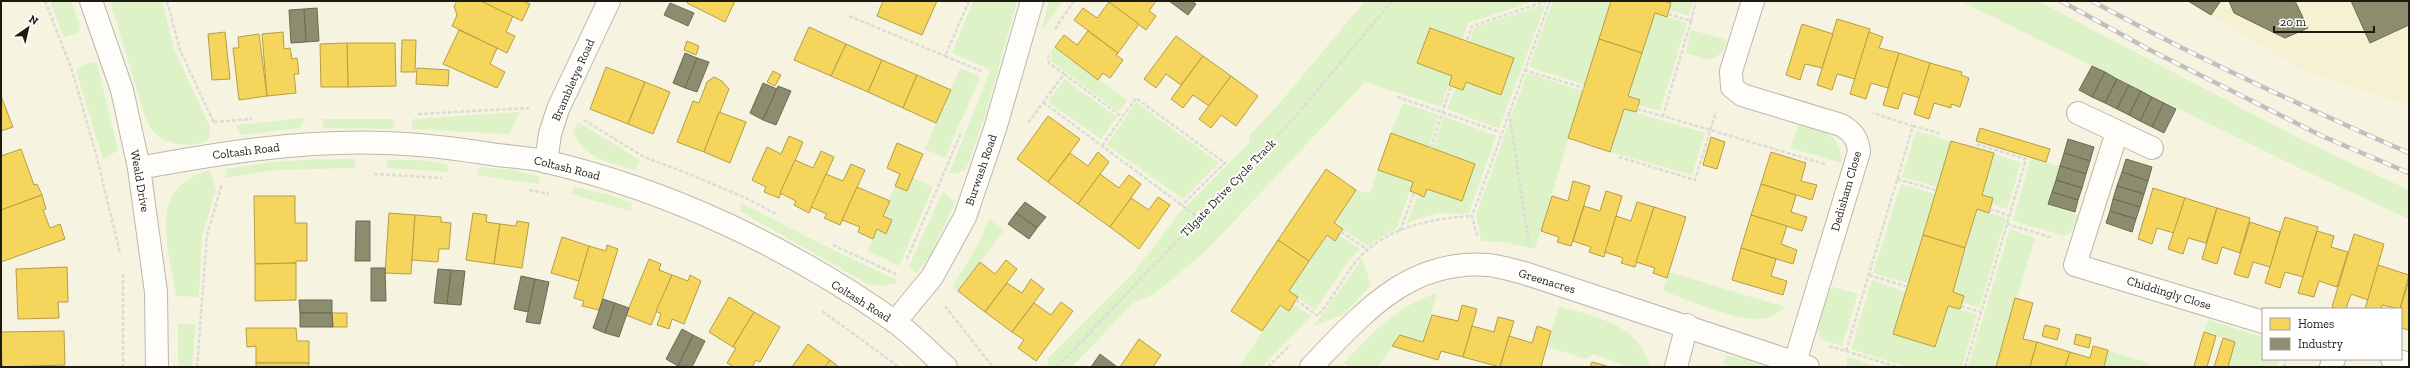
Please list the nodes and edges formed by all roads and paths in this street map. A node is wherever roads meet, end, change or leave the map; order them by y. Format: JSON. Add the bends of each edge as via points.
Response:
{"nodes":[{"id":1,"x":45,"y":1,"type":"edge"},
{"id":2,"x":91,"y":1,"type":"edge"},
{"id":3,"x":609,"y":1,"type":"edge"},
{"id":4,"x":969,"y":1,"type":"edge"},
{"id":5,"x":1032,"y":1,"type":"edge"},
{"id":6,"x":1392,"y":1,"type":"edge"},
{"id":7,"x":1548,"y":1,"type":"edge"},
{"id":8,"x":1696,"y":1,"type":"edge"},
{"id":9,"x":1753,"y":1,"type":"edge"},
{"id":10,"x":849,"y":16,"type":"dead end"},
{"id":11,"x":1691,"y":20,"type":"dead end"},
{"id":12,"x":1467,"y":40,"type":"dead end"},
{"id":13,"x":945,"y":56,"type":"junction"},
{"id":14,"x":1524,"y":70,"type":"junction"},
{"id":15,"x":987,"y":74,"type":"dead end"},
{"id":16,"x":1064,"y":74,"type":"dead end"},
{"id":17,"x":1451,"y":86,"type":"dead end"},
{"id":18,"x":1732,"y":87,"type":"junction"},
{"id":19,"x":1584,"y":88,"type":"dead end"},
{"id":20,"x":1397,"y":96,"type":"dead end"},
{"id":21,"x":1043,"y":102,"type":"dead end"},
{"id":22,"x":1637,"y":109,"type":"dead end"},
{"id":23,"x":1443,"y":111,"type":"junction"},
{"id":24,"x":1508,"y":111,"type":"junction"},
{"id":25,"x":2078,"y":113,"type":"dead end"},
{"id":26,"x":1663,"y":116,"type":"dead end"},
{"id":27,"x":1122,"y":117,"type":"junction"},
{"id":28,"x":1913,"y":126,"type":"dead end"},
{"id":29,"x":962,"y":131,"type":"dead end"},
{"id":30,"x":1501,"y":132,"type":"junction"},
{"id":31,"x":2117,"y":132,"type":"junction"},
{"id":32,"x":1942,"y":134,"type":"dead end"},
{"id":33,"x":1975,"y":144,"type":"dead end"},
{"id":34,"x":1102,"y":146,"type":"junction"},
{"id":35,"x":1431,"y":148,"type":"dead end"},
{"id":36,"x":2152,"y":148,"type":"dead end"},
{"id":37,"x":1619,"y":157,"type":"dead end"},
{"id":38,"x":546,"y":162,"type":"junction"},
{"id":39,"x":139,"y":168,"type":"junction"},
{"id":40,"x":371,"y":173,"type":"dead end"},
{"id":41,"x":450,"y":179,"type":"dead end"},
{"id":42,"x":1897,"y":179,"type":"dead end"},
{"id":43,"x":230,"y":183,"type":"dead end"},
{"id":44,"x":222,"y":184,"type":"dead end"},
{"id":45,"x":525,"y":189,"type":"dead end"},
{"id":46,"x":1936,"y":190,"type":"dead end"},
{"id":47,"x":1414,"y":193,"type":"dead end"},
{"id":48,"x":556,"y":196,"type":"dead end"},
{"id":49,"x":1182,"y":204,"type":"junction"},
{"id":50,"x":1990,"y":209,"type":"dead end"},
{"id":51,"x":1472,"y":216,"type":"junction"},
{"id":52,"x":2010,"y":216,"type":"junction"},
{"id":53,"x":1199,"y":218,"type":"junction"},
{"id":54,"x":2007,"y":224,"type":"junction"},
{"id":55,"x":1400,"y":231,"type":"junction"},
{"id":56,"x":1341,"y":232,"type":"dead end"},
{"id":57,"x":1478,"y":237,"type":"dead end"},
{"id":58,"x":1368,"y":250,"type":"junction"},
{"id":59,"x":2077,"y":256,"type":"junction"},
{"id":60,"x":121,"y":257,"type":"dead end"},
{"id":61,"x":906,"y":262,"type":"dead end"},
{"id":62,"x":902,"y":269,"type":"dead end"},
{"id":63,"x":122,"y":272,"type":"dead end"},
{"id":64,"x":1524,"y":273,"type":"junction"},
{"id":65,"x":1869,"y":275,"type":"dead end"},
{"id":66,"x":899,"y":276,"type":"dead end"},
{"id":67,"x":1908,"y":287,"type":"dead end"},
{"id":68,"x":1296,"y":300,"type":"dead end"},
{"id":69,"x":1961,"y":306,"type":"dead end"},
{"id":70,"x":821,"y":310,"type":"dead end"},
{"id":71,"x":1981,"y":312,"type":"junction"},
{"id":72,"x":1318,"y":316,"type":"junction"},
{"id":73,"x":1312,"y":321,"type":"dead end"},
{"id":74,"x":895,"y":322,"type":"junction"},
{"id":75,"x":2262,"y":322,"type":"edge"},
{"id":76,"x":1686,"y":326,"type":"junction"},
{"id":77,"x":1802,"y":338,"type":"junction"},
{"id":78,"x":1290,"y":344,"type":"dead end"},
{"id":79,"x":1801,"y":365,"type":"edge"},
{"id":80,"x":124,"y":367,"type":"edge"},
{"id":81,"x":158,"y":367,"type":"edge"},
{"id":82,"x":899,"y":367,"type":"edge"},
{"id":83,"x":946,"y":367,"type":"edge"},
{"id":84,"x":1056,"y":367,"type":"edge"},
{"id":85,"x":1268,"y":367,"type":"edge"},
{"id":86,"x":1311,"y":367,"type":"edge"},
{"id":87,"x":1676,"y":367,"type":"edge"},
{"id":88,"x":1898,"y":367,"type":"edge"},
{"id":89,"x":1965,"y":367,"type":"edge"}],
"edges":[{"from":1,"to":60,"type":"path","via":[[72,70]]},
{"from":2,"to":39,"type":"street","name":"Weald Drive","via":[[122,90]]},
{"from":3,"to":38,"type":"street","name":"Brambletye Road","via":[[558,109],[550,134]]},
{"from":4,"to":13,"type":"path"},
{"from":5,"to":74,"type":"street","name":"Burwash Road","via":[[995,129],[965,217],[932,277]]},
{"from":6,"to":53,"type":"path","name":"Tilgate Drive Cycle Track","via":[[1295,117]]},
{"from":7,"to":12,"type":"path","via":[[1472,26]]},
{"from":7,"to":14,"type":"path"},
{"from":8,"to":11,"type":"path"},
{"from":9,"to":18,"type":"street","via":[[1736,54],[1730,80]]},
{"from":10,"to":13,"type":"path"},
{"from":13,"to":15,"type":"path"},
{"from":14,"to":19,"type":"path"},
{"from":14,"to":24,"type":"path"},
{"from":16,"to":27,"type":"path"},
{"from":17,"to":23,"type":"path"},
{"from":18,"to":37,"type":"path","via":[[1720,99],[1695,180]]},
{"from":18,"to":77,"type":"street","name":"Dedisham Close","via":[[1742,95],[1841,125],[1850,130],[1858,144],[1859,152]]},
{"from":20,"to":23,"type":"path"},
{"from":21,"to":34,"type":"path"},
{"from":22,"to":26,"type":"path"},
{"from":23,"to":30,"type":"path"},
{"from":23,"to":35,"type":"path"},
{"from":24,"to":30,"type":"path"},
{"from":24,"to":64,"type":"path","via":[[1530,252]]},
{"from":25,"to":31,"type":"street"},
{"from":27,"to":34,"type":"path"},
{"from":27,"to":49,"type":"path","via":[[1136,98],[1225,163]]},
{"from":28,"to":32,"type":"path"},
{"from":29,"to":61,"type":"path"},
{"from":30,"to":51,"type":"path"},
{"from":31,"to":36,"type":"street"},
{"from":31,"to":59,"type":"street"},
{"from":33,"to":52,"type":"path","via":[[2026,159]]},
{"from":34,"to":49,"type":"path"},
{"from":38,"to":39,"type":"street","name":"Coltash Road","via":[[458,149],[384,143],[312,144],[219,153]]},
{"from":38,"to":74,"type":"street","name":"Coltash Road","via":[[612,180],[694,210],[769,246],[836,284]]},
{"from":39,"to":81,"type":"street","name":"Weald Drive","via":[[156,292]]},
{"from":40,"to":41,"type":"path"},
{"from":42,"to":46,"type":"path"},
{"from":43,"to":44,"type":"path"},
{"from":45,"to":48,"type":"path"},
{"from":47,"to":55,"type":"path"},
{"from":49,"to":53,"type":"path"},
{"from":50,"to":52,"type":"path"},
{"from":51,"to":55,"type":"path","via":[[1424,222]]},
{"from":51,"to":57,"type":"path"},
{"from":52,"to":54,"type":"path"},
{"from":53,"to":84,"type":"path","name":"Tilgate Drive Cycle Track"},
{"from":54,"to":59,"type":"path"},
{"from":54,"to":71,"type":"path"},
{"from":55,"to":58,"type":"path"},
{"from":56,"to":58,"type":"path"},
{"from":58,"to":72,"type":"path"},
{"from":59,"to":75,"type":"street","name":"Chiddingly Close"},
{"from":62,"to":66,"type":"path"},
{"from":63,"to":80,"type":"path"},
{"from":64,"to":76,"type":"street","name":"Greenacres"},
{"from":64,"to":86,"type":"street","name":"Greenacres","via":[[1490,265],[1467,265],[1444,267],[1421,275],[1380,300]]},
{"from":65,"to":67,"type":"path"},
{"from":68,"to":72,"type":"path"},
{"from":69,"to":71,"type":"path"},
{"from":70,"to":82,"type":"path"},
{"from":71,"to":89,"type":"path"},
{"from":72,"to":73,"type":"path"},
{"from":74,"to":83,"type":"street","name":"Coltash Road"},
{"from":76,"to":79,"type":"street","name":"Greenacres"},
{"from":76,"to":87,"type":"street"},
{"from":77,"to":79,"type":"street","name":"Dedisham Close"},
{"from":77,"to":88,"type":"path"},
{"from":78,"to":85,"type":"path"}]}
